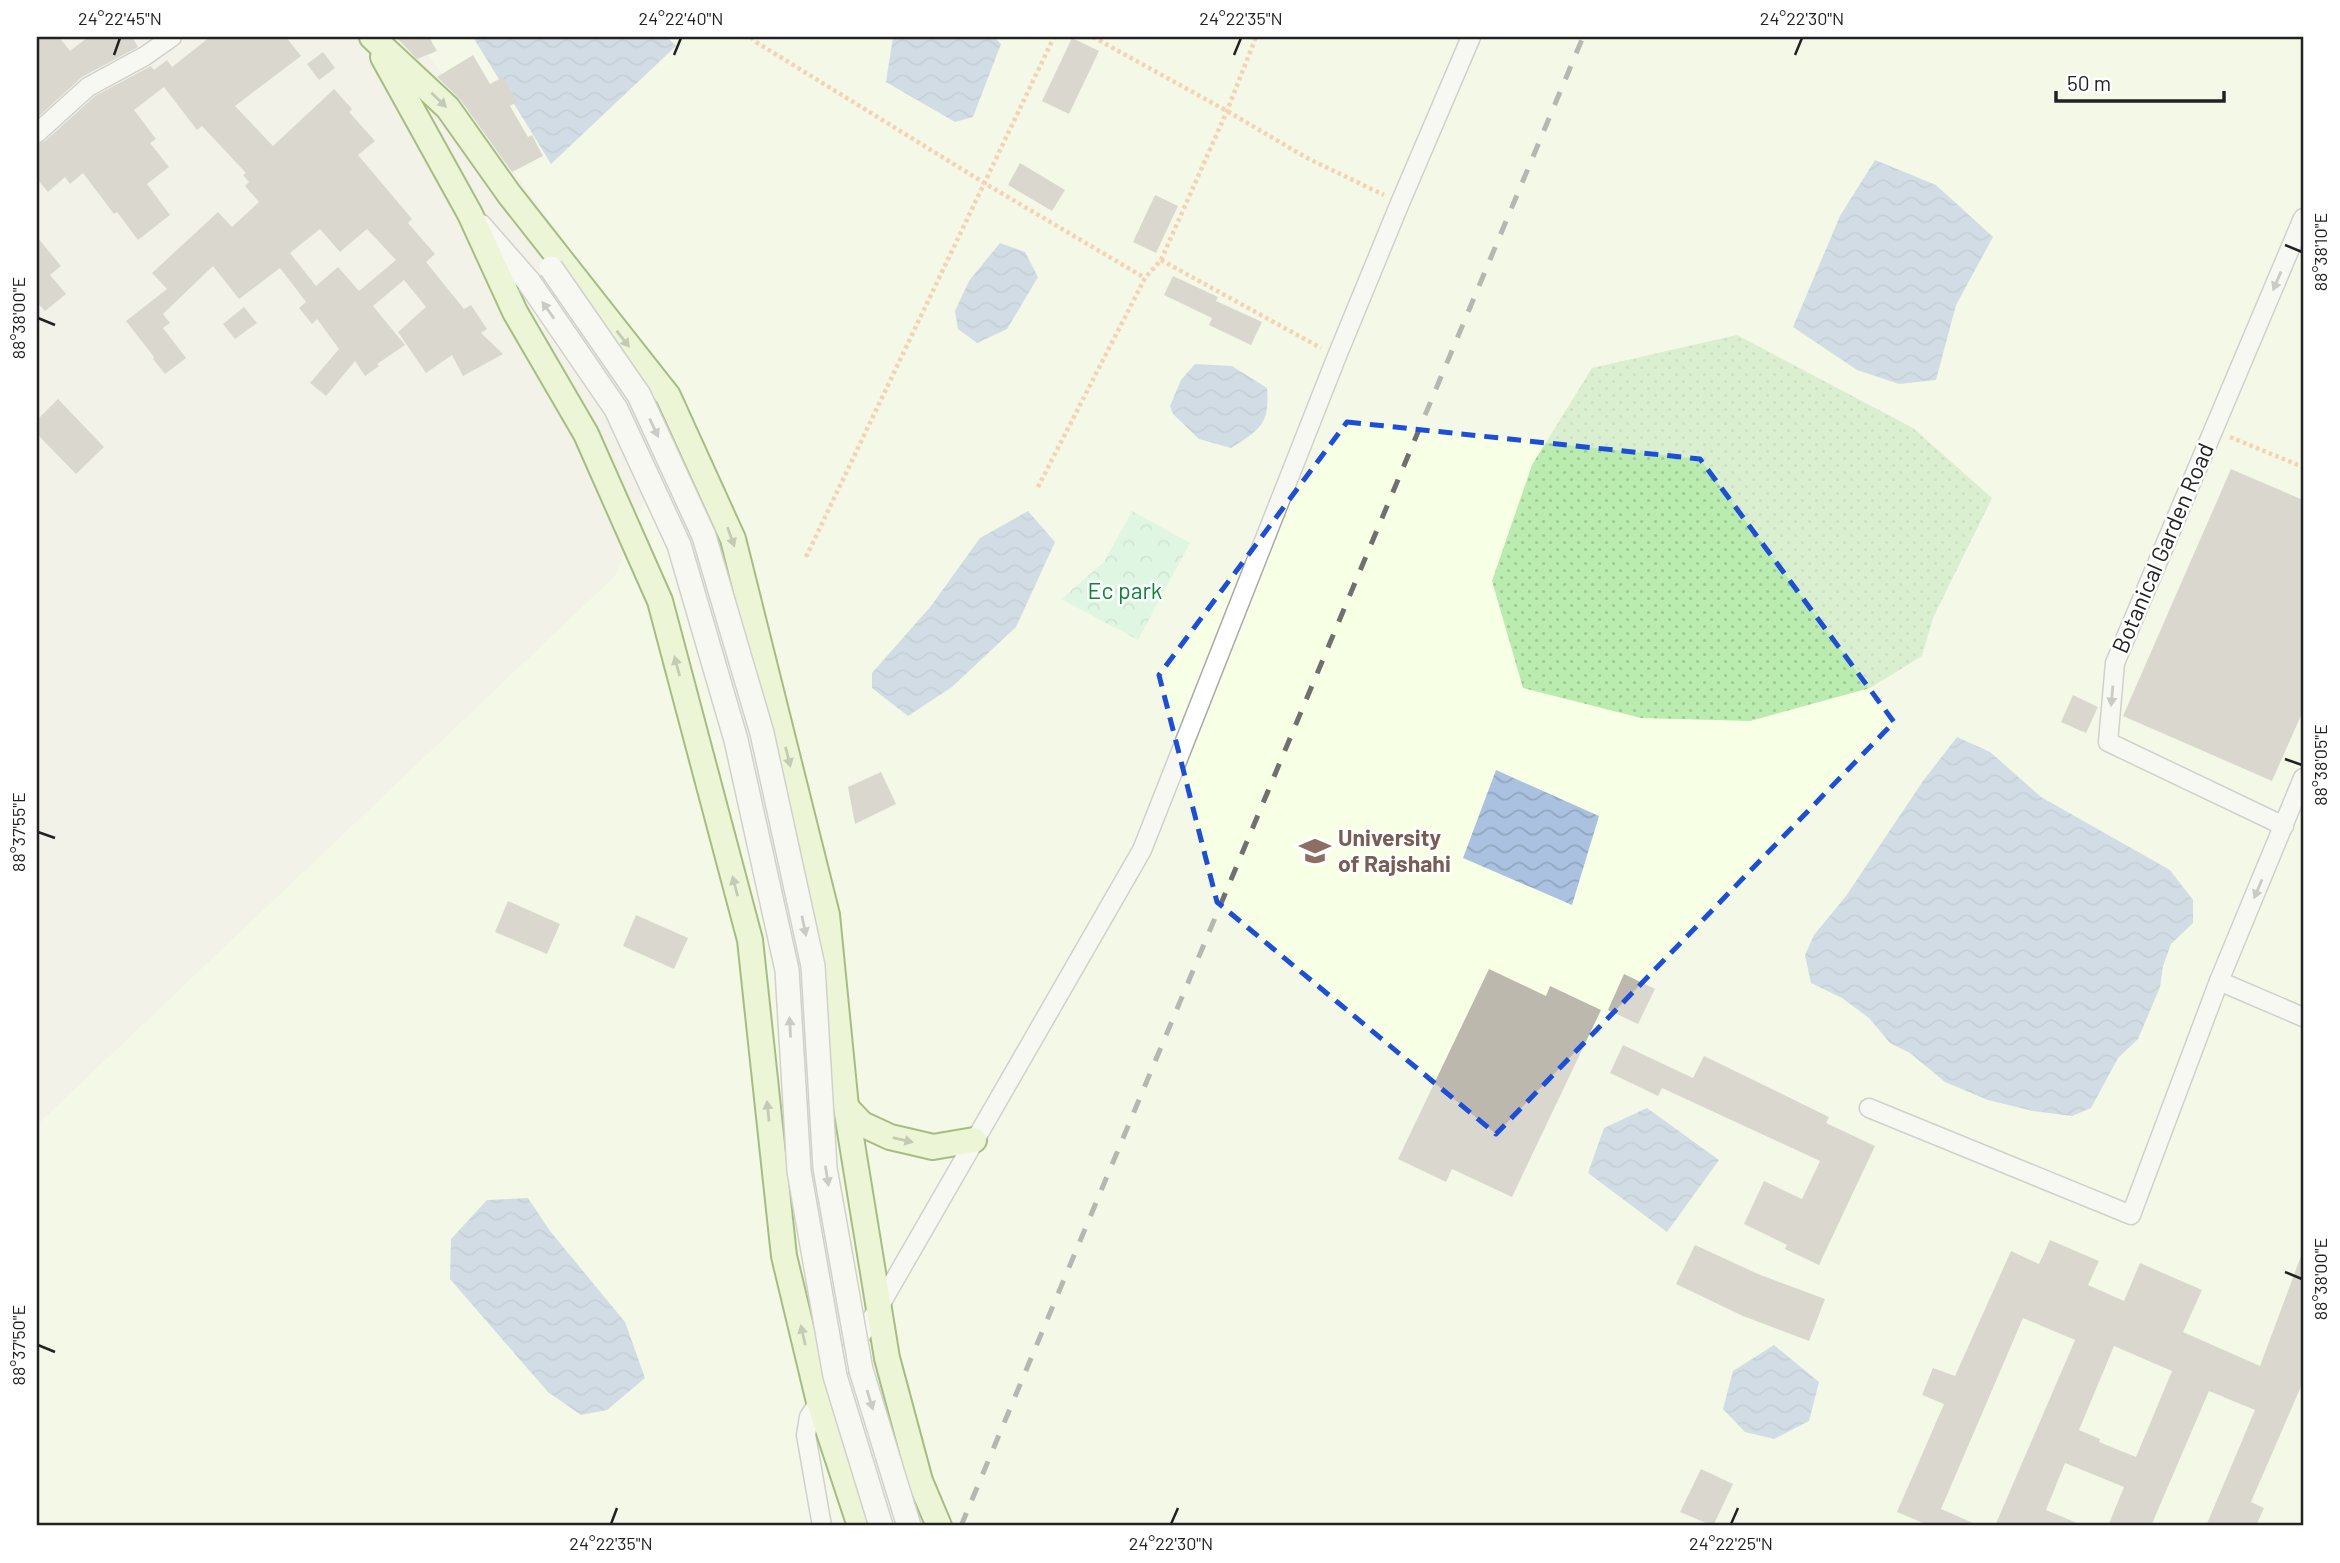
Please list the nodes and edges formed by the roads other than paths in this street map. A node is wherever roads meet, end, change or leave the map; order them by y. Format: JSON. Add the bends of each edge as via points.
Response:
{"nodes":[{"id":1,"x":172,"y":37,"type":"edge"},
{"id":2,"x":372,"y":37,"type":"edge"},
{"id":3,"x":1471,"y":37,"type":"edge"},
{"id":4,"x":37,"y":133,"type":"edge"},
{"id":5,"x":509,"y":194,"type":"junction"},
{"id":6,"x":470,"y":214,"type":"junction"},
{"id":7,"x":2303,"y":218,"type":"edge"},
{"id":8,"x":2303,"y":778,"type":"edge"},
{"id":9,"x":2284,"y":826,"type":"junction"},
{"id":10,"x":2219,"y":981,"type":"junction"},
{"id":11,"x":2303,"y":1017,"type":"edge"},
{"id":12,"x":846,"y":1107,"type":"junction"},
{"id":13,"x":1869,"y":1108,"type":"dead end"},
{"id":14,"x":974,"y":1140,"type":"junction"},
{"id":15,"x":878,"y":1307,"type":"junction"},
{"id":16,"x":819,"y":1402,"type":"junction"},
{"id":17,"x":822,"y":1526,"type":"edge"},
{"id":18,"x":860,"y":1526,"type":"edge"},
{"id":19,"x":881,"y":1526,"type":"edge"},
{"id":20,"x":909,"y":1526,"type":"edge"},
{"id":21,"x":939,"y":1526,"type":"edge"}],
"edges":[{"from":1,"to":4,"type":"street","via":[[88,87]]},
{"from":2,"to":5,"type":"main road","one_way":true,"via":[[448,108]]},
{"from":2,"to":6,"type":"main road"},
{"from":3,"to":14,"type":"street","via":[[1337,356],[1142,850]]},
{"from":5,"to":12,"type":"main road","one_way":true,"via":[[668,396],[733,539],[827,915]]},
{"from":5,"to":20,"type":"street","one_way":true,"bridge":true,"via":[[551,268],[639,395],[704,536],[762,733],[813,966],[825,1168],[861,1370]]},
{"from":16,"to":6,"type":"main road","one_way":true,"via":[[784,1256],[750,940],[660,601],[586,434],[515,312]]},
{"from":19,"to":6,"type":"street","one_way":true,"bridge":true,"via":[[835,1377],[799,1171],[787,970],[736,740],[679,545],[616,408],[528,282]]},
{"from":7,"to":9,"type":"street","name":"Botanical Garden Road","one_way":true,"via":[[2115,663],[2108,742]]},
{"from":8,"to":9,"type":"street"},
{"from":9,"to":10,"type":"street","one_way":true},
{"from":10,"to":11,"type":"street"},
{"from":10,"to":13,"type":"street","via":[[2131,1214]]},
{"from":12,"to":14,"type":"main road","one_way":true,"via":[[862,1124],[890,1137],[933,1147]]},
{"from":12,"to":15,"type":"main road"},
{"from":14,"to":15,"type":"street"},
{"from":15,"to":16,"type":"street"},
{"from":15,"to":21,"type":"main road","via":[[920,1481]]},
{"from":16,"to":17,"type":"street","via":[[809,1417],[806,1435]]},
{"from":16,"to":18,"type":"main road"}]}
